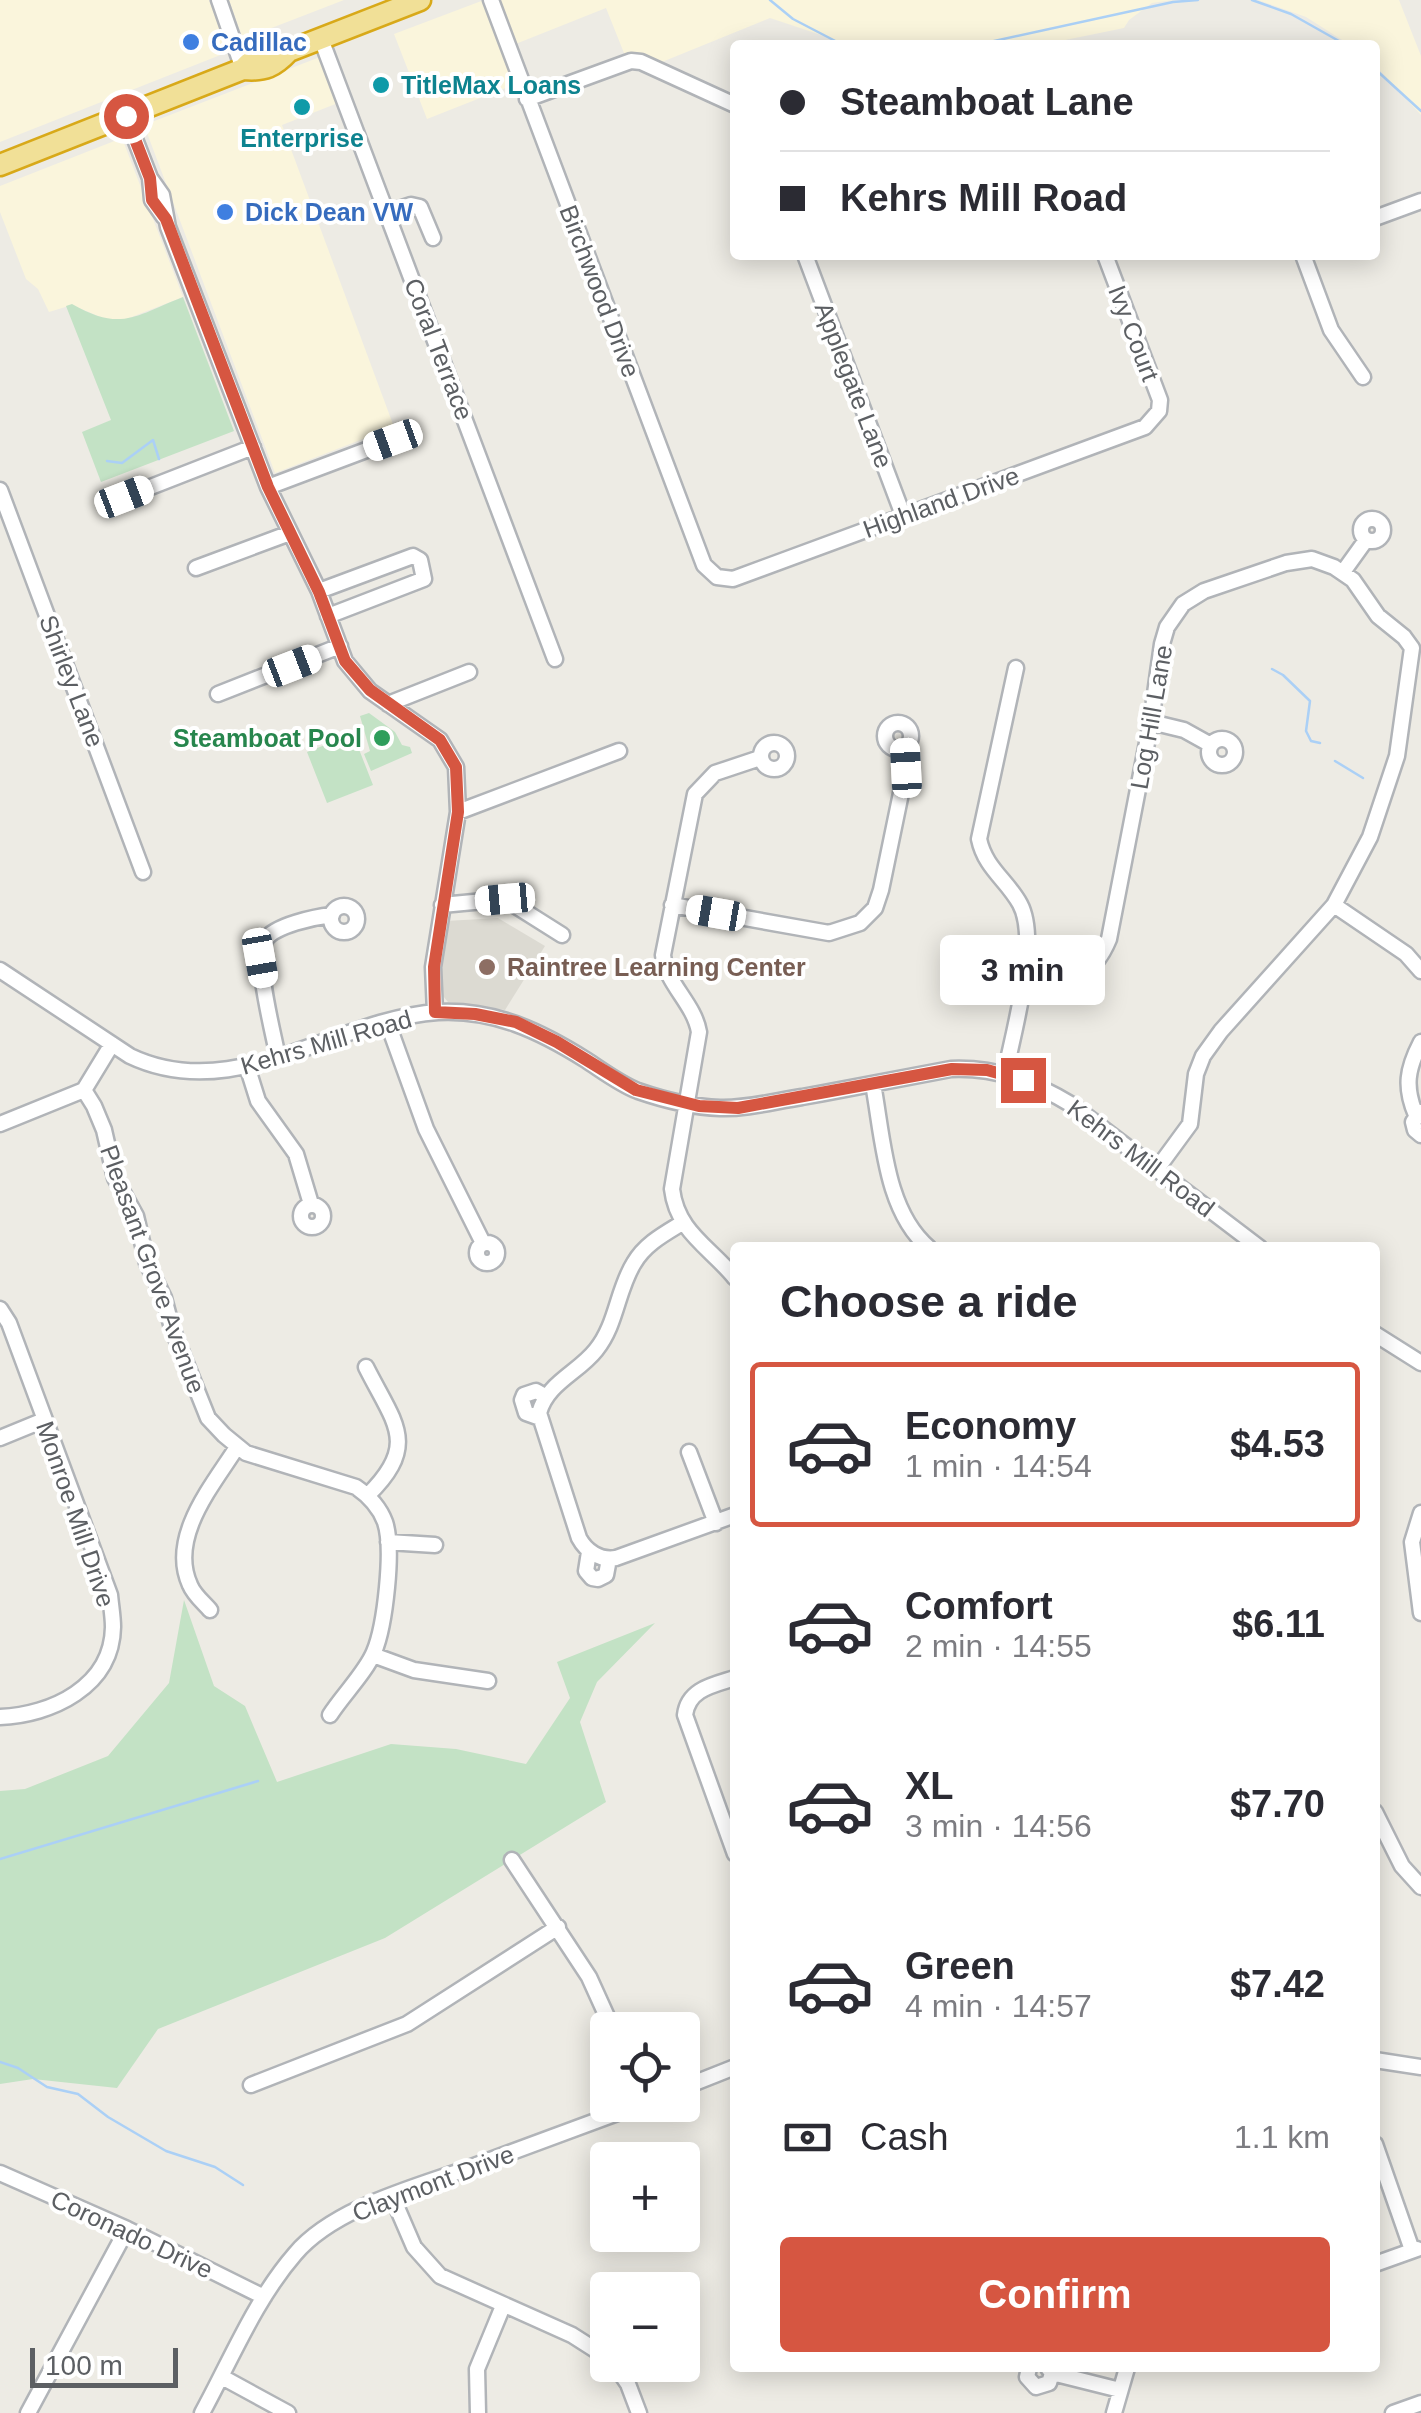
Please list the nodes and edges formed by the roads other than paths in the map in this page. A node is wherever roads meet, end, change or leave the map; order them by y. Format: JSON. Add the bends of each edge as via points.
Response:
{"nodes":[{"id":1,"x":219,"y":0,"type":"edge"},
{"id":2,"x":420,"y":0,"type":"edge"},
{"id":3,"x":491,"y":0,"type":"edge"},
{"id":4,"x":321,"y":39,"type":"junction"},
{"id":5,"x":243,"y":69,"type":"junction"},
{"id":6,"x":527,"y":99,"type":"junction"},
{"id":7,"x":730,"y":103,"type":"edge"},
{"id":8,"x":126,"y":116,"type":"junction"},
{"id":9,"x":0,"y":165,"type":"edge"},
{"id":10,"x":1421,"y":201,"type":"edge"},
{"id":11,"x":387,"y":212,"type":"junction"},
{"id":12,"x":1380,"y":216,"type":"edge"},
{"id":13,"x":433,"y":238,"type":"dead end"},
{"id":14,"x":807,"y":260,"type":"edge"},
{"id":15,"x":1106,"y":260,"type":"edge"},
{"id":16,"x":1305,"y":260,"type":"edge"},
{"id":17,"x":1363,"y":377,"type":"dead end"},
{"id":18,"x":1159,"y":411,"type":"joint"},
{"id":19,"x":393,"y":440,"type":"dead end"},
{"id":20,"x":252,"y":447,"type":"junction"},
{"id":21,"x":268,"y":487,"type":"junction"},
{"id":22,"x":0,"y":490,"type":"edge"},
{"id":23,"x":124,"y":497,"type":"dead end"},
{"id":24,"x":903,"y":515,"type":"junction"},
{"id":25,"x":290,"y":533,"type":"junction"},
{"id":26,"x":1366,"y":540,"type":"dead end"},
{"id":27,"x":196,"y":568,"type":"dead end"},
{"id":28,"x":1343,"y":572,"type":"junction"},
{"id":29,"x":717,"y":577,"type":"joint"},
{"id":30,"x":319,"y":592,"type":"junction"},
{"id":31,"x":328,"y":616,"type":"junction"},
{"id":32,"x":1416,"y":642,"type":"edge"},
{"id":33,"x":340,"y":646,"type":"junction"},
{"id":34,"x":555,"y":659,"type":"dead end"},
{"id":35,"x":1016,"y":668,"type":"dead end"},
{"id":36,"x":1416,"y":668,"type":"edge"},
{"id":37,"x":469,"y":672,"type":"dead end"},
{"id":38,"x":218,"y":694,"type":"dead end"},
{"id":39,"x":388,"y":704,"type":"junction"},
{"id":40,"x":1151,"y":722,"type":"junction"},
{"id":41,"x":1210,"y":745,"type":"dead end"},
{"id":42,"x":905,"y":748,"type":"dead end"},
{"id":43,"x":619,"y":751,"type":"dead end"},
{"id":44,"x":760,"y":758,"type":"dead end"},
{"id":45,"x":458,"y":812,"type":"junction"},
{"id":46,"x":143,"y":872,"type":"dead end"},
{"id":47,"x":442,"y":905,"type":"junction"},
{"id":48,"x":672,"y":905,"type":"junction"},
{"id":49,"x":1334,"y":905,"type":"junction"},
{"id":50,"x":332,"y":915,"type":"dead end"},
{"id":51,"x":562,"y":935,"type":"dead end"},
{"id":52,"x":0,"y":970,"type":"edge"},
{"id":53,"x":1421,"y":971,"type":"edge"},
{"id":54,"x":1023,"y":984,"type":"junction"},
{"id":55,"x":435,"y":1012,"type":"junction"},
{"id":56,"x":387,"y":1022,"type":"junction"},
{"id":57,"x":1421,"y":1042,"type":"edge"},
{"id":58,"x":112,"y":1044,"type":"junction"},
{"id":59,"x":278,"y":1058,"type":"junction"},
{"id":60,"x":247,"y":1066,"type":"junction"},
{"id":61,"x":1005,"y":1074,"type":"junction"},
{"id":62,"x":873,"y":1084,"type":"junction"},
{"id":63,"x":84,"y":1090,"type":"junction"},
{"id":64,"x":688,"y":1105,"type":"junction"},
{"id":65,"x":1419,"y":1114,"type":"edge"},
{"id":66,"x":0,"y":1124,"type":"edge"},
{"id":67,"x":1421,"y":1135,"type":"edge"},
{"id":68,"x":1156,"y":1169,"type":"junction"},
{"id":69,"x":310,"y":1204,"type":"dead end"},
{"id":70,"x":682,"y":1223,"type":"junction"},
{"id":71,"x":922,"y":1242,"type":"edge"},
{"id":72,"x":1252,"y":1242,"type":"edge"},
{"id":73,"x":483,"y":1243,"type":"dead end"},
{"id":74,"x":730,"y":1273,"type":"edge"},
{"id":75,"x":0,"y":1309,"type":"edge"},
{"id":76,"x":1380,"y":1337,"type":"edge"},
{"id":77,"x":1421,"y":1363,"type":"edge"},
{"id":78,"x":366,"y":1367,"type":"dead end"},
{"id":79,"x":44,"y":1420,"type":"junction"},
{"id":80,"x":0,"y":1438,"type":"edge"},
{"id":81,"x":237,"y":1447,"type":"junction"},
{"id":82,"x":689,"y":1452,"type":"dead end"},
{"id":83,"x":368,"y":1496,"type":"junction"},
{"id":84,"x":1421,"y":1513,"type":"edge"},
{"id":85,"x":730,"y":1517,"type":"edge"},
{"id":86,"x":716,"y":1523,"type":"junction"},
{"id":87,"x":388,"y":1542,"type":"junction"},
{"id":88,"x":435,"y":1545,"type":"dead end"},
{"id":89,"x":210,"y":1610,"type":"dead end"},
{"id":90,"x":1421,"y":1613,"type":"edge"},
{"id":91,"x":374,"y":1655,"type":"junction"},
{"id":92,"x":730,"y":1680,"type":"edge"},
{"id":93,"x":488,"y":1681,"type":"dead end"},
{"id":94,"x":330,"y":1716,"type":"dead end"},
{"id":95,"x":0,"y":1717,"type":"edge"},
{"id":96,"x":1380,"y":1822,"type":"edge"},
{"id":97,"x":730,"y":1840,"type":"edge"},
{"id":98,"x":512,"y":1860,"type":"dead end"},
{"id":99,"x":1421,"y":1887,"type":"edge"},
{"id":100,"x":558,"y":1927,"type":"junction"},
{"id":101,"x":605,"y":2012,"type":"edge"},
{"id":102,"x":1380,"y":2061,"type":"edge"},
{"id":103,"x":1421,"y":2067,"type":"edge"},
{"id":104,"x":730,"y":2069,"type":"edge"},
{"id":105,"x":700,"y":2081,"type":"edge"},
{"id":106,"x":251,"y":2085,"type":"dead end"},
{"id":107,"x":594,"y":2122,"type":"edge"},
{"id":108,"x":1380,"y":2157,"type":"edge"},
{"id":109,"x":0,"y":2173,"type":"edge"},
{"id":110,"x":392,"y":2196,"type":"junction"},
{"id":111,"x":127,"y":2229,"type":"junction"},
{"id":112,"x":1416,"y":2249,"type":"edge"},
{"id":113,"x":1380,"y":2262,"type":"edge"},
{"id":114,"x":264,"y":2297,"type":"junction"},
{"id":115,"x":503,"y":2306,"type":"junction"},
{"id":116,"x":590,"y":2346,"type":"edge"},
{"id":117,"x":1028,"y":2372,"type":"edge"},
{"id":118,"x":1050,"y":2372,"type":"edge"},
{"id":119,"x":1057,"y":2372,"type":"edge"},
{"id":120,"x":1126,"y":2372,"type":"edge"},
{"id":121,"x":222,"y":2377,"type":"junction"},
{"id":122,"x":627,"y":2382,"type":"edge"},
{"id":123,"x":1120,"y":2390,"type":"junction"},
{"id":124,"x":1421,"y":2403,"type":"edge"},
{"id":125,"x":28,"y":2413,"type":"edge"},
{"id":126,"x":202,"y":2413,"type":"edge"},
{"id":127,"x":288,"y":2413,"type":"edge"},
{"id":128,"x":478,"y":2413,"type":"edge"},
{"id":129,"x":639,"y":2413,"type":"edge"},
{"id":130,"x":1114,"y":2413,"type":"edge"},
{"id":131,"x":1395,"y":2413,"type":"edge"}],
"edges":[{"from":1,"to":5,"type":"street"},
{"from":2,"to":4,"type":"highway"},
{"from":3,"to":6,"type":"street","name":"Birchwood Drive"},
{"from":4,"to":5,"type":"highway","via":[[289,51],[275,66]]},
{"from":4,"to":11,"type":"street","name":"Coral Terrace"},
{"from":5,"to":8,"type":"highway"},
{"from":6,"to":7,"type":"street","via":[[631,61]]},
{"from":6,"to":29,"type":"street","name":"Birchwood Drive","via":[[704,564]]},
{"from":8,"to":9,"type":"highway"},
{"from":8,"to":20,"type":"street","via":[[152,200],[166,219]]},
{"from":10,"to":12,"type":"street"},
{"from":11,"to":13,"type":"street","via":[[420,207]]},
{"from":11,"to":34,"type":"street","name":"Coral Terrace"},
{"from":14,"to":24,"type":"street","name":"Applegate Lane"},
{"from":15,"to":18,"type":"street","name":"Ivy Court"},
{"from":16,"to":17,"type":"street","via":[[1331,330]]},
{"from":18,"to":24,"type":"street","name":"Highland Drive","via":[[1145,427]]},
{"from":19,"to":21,"type":"street"},
{"from":20,"to":21,"type":"street"},
{"from":20,"to":23,"type":"street"},
{"from":21,"to":25,"type":"street"},
{"from":22,"to":46,"type":"street","name":"Shirley Lane"},
{"from":24,"to":29,"type":"street","name":"Highland Drive","via":[[733,579]]},
{"from":25,"to":27,"type":"street"},
{"from":25,"to":30,"type":"street"},
{"from":26,"to":28,"type":"street"},
{"from":28,"to":32,"type":"street","via":[[1378,616]]},
{"from":28,"to":40,"type":"street","name":"Log Hill Lane","via":[[1300,560],[1204,590],[1183,604],[1162,644]]},
{"from":30,"to":31,"type":"street"},
{"from":30,"to":31,"type":"street","via":[[412,556],[420,560],[424,579]]},
{"from":31,"to":33,"type":"street"},
{"from":32,"to":36,"type":"street"},
{"from":33,"to":38,"type":"street"},
{"from":33,"to":39,"type":"street","via":[[351,671]]},
{"from":35,"to":54,"type":"street","via":[[978,839],[988,866],[1026,918]]},
{"from":36,"to":49,"type":"street","via":[[1391,781]]},
{"from":37,"to":39,"type":"street"},
{"from":39,"to":45,"type":"street","via":[[446,748],[456,767]]},
{"from":40,"to":41,"type":"street"},
{"from":40,"to":54,"type":"street","name":"Log Hill Lane","via":[[1110,940],[1083,975],[1047,988]]},
{"from":42,"to":48,"type":"street","via":[[881,890],[860,923],[829,933]]},
{"from":43,"to":45,"type":"street"},
{"from":44,"to":48,"type":"street","via":[[715,772],[695,794]]},
{"from":45,"to":47,"type":"street"},
{"from":47,"to":51,"type":"street","via":[[505,899]]},
{"from":47,"to":55,"type":"street"},
{"from":48,"to":64,"type":"street","via":[[663,962],[699,1032]]},
{"from":49,"to":53,"type":"street"},
{"from":49,"to":68,"type":"street","via":[[1209,1047],[1196,1074],[1189,1127]]},
{"from":50,"to":59,"type":"street","via":[[264,940],[260,958]]},
{"from":52,"to":58,"type":"street","name":"Kehrs Mill Road"},
{"from":54,"to":61,"type":"street"},
{"from":55,"to":56,"type":"street","name":"Kehrs Mill Road"},
{"from":55,"to":64,"type":"street","name":"Kehrs Mill Road","via":[[516,1022],[636,1090]]},
{"from":56,"to":59,"type":"street","name":"Kehrs Mill Road"},
{"from":56,"to":73,"type":"street","via":[[426,1130]]},
{"from":57,"to":65,"type":"street","via":[[1406,1082]]},
{"from":58,"to":60,"type":"street","name":"Kehrs Mill Road","via":[[164,1068]]},
{"from":58,"to":63,"type":"street"},
{"from":59,"to":60,"type":"street","name":"Kehrs Mill Road"},
{"from":60,"to":69,"type":"street","via":[[258,1101],[296,1154]]},
{"from":61,"to":62,"type":"street","name":"Kehrs Mill Road","via":[[952,1069]]},
{"from":61,"to":68,"type":"street","name":"Kehrs Mill Road","via":[[1072,1105]]},
{"from":62,"to":64,"type":"street","name":"Kehrs Mill Road","via":[[738,1108]]},
{"from":62,"to":71,"type":"street","via":[[899,1210]]},
{"from":63,"to":66,"type":"street"},
{"from":63,"to":81,"type":"street","name":"Pleasant Grove Avenue","via":[[201,1404]]},
{"from":64,"to":70,"type":"street","via":[[672,1189]]},
{"from":65,"to":67,"type":"street","via":[[1413,1126]]},
{"from":68,"to":72,"type":"street","name":"Kehrs Mill Road"},
{"from":70,"to":74,"type":"street"},
{"from":70,"to":86,"type":"street","via":[[642,1252],[599,1346],[544,1396],[540,1418],[579,1538],[599,1556]]},
{"from":75,"to":79,"type":"street","name":"Monroe Mill Drive"},
{"from":76,"to":77,"type":"street"},
{"from":78,"to":83,"type":"street","via":[[400,1440],[393,1468]]},
{"from":79,"to":80,"type":"street"},
{"from":79,"to":95,"type":"street","name":"Monroe Mill Drive","via":[[110,1596],[114,1630],[102,1663],[78,1692],[50,1710]]},
{"from":81,"to":83,"type":"street","name":"Pleasant Grove Avenue"},
{"from":81,"to":89,"type":"street","via":[[194,1514],[184,1557],[191,1588]]},
{"from":82,"to":86,"type":"street"},
{"from":83,"to":87,"type":"street","via":[[383,1517]]},
{"from":84,"to":90,"type":"street","via":[[1412,1542]]},
{"from":85,"to":86,"type":"street"},
{"from":87,"to":88,"type":"street"},
{"from":87,"to":91,"type":"street","via":[[384,1624]]},
{"from":91,"to":93,"type":"street","via":[[414,1670]]},
{"from":91,"to":94,"type":"street"},
{"from":92,"to":97,"type":"street","via":[[696,1692],[685,1715]]},
{"from":96,"to":99,"type":"street"},
{"from":98,"to":100,"type":"street"},
{"from":100,"to":101,"type":"street"},
{"from":100,"to":106,"type":"street","via":[[407,2024]]},
{"from":102,"to":103,"type":"street"},
{"from":104,"to":105,"type":"street"},
{"from":107,"to":110,"type":"street","name":"Claymont Drive"},
{"from":108,"to":112,"type":"street"},
{"from":109,"to":111,"type":"street","name":"Coronado Drive"},
{"from":110,"to":114,"type":"street","name":"Claymont Drive","via":[[308,2242]]},
{"from":110,"to":115,"type":"street","via":[[432,2270]]},
{"from":111,"to":114,"type":"street","name":"Coronado Drive"},
{"from":111,"to":125,"type":"street"},
{"from":112,"to":113,"type":"street"},
{"from":114,"to":121,"type":"street","name":"Claymont Drive"},
{"from":115,"to":116,"type":"street"},
{"from":115,"to":128,"type":"street","via":[[477,2369]]},
{"from":117,"to":118,"type":"street","via":[[1036,2387],[1049,2383]]},
{"from":119,"to":123,"type":"street"},
{"from":120,"to":123,"type":"street"},
{"from":121,"to":126,"type":"street","name":"Claymont Drive"},
{"from":121,"to":127,"type":"street"},
{"from":122,"to":129,"type":"street"},
{"from":123,"to":130,"type":"street"},
{"from":124,"to":131,"type":"street"}]}
